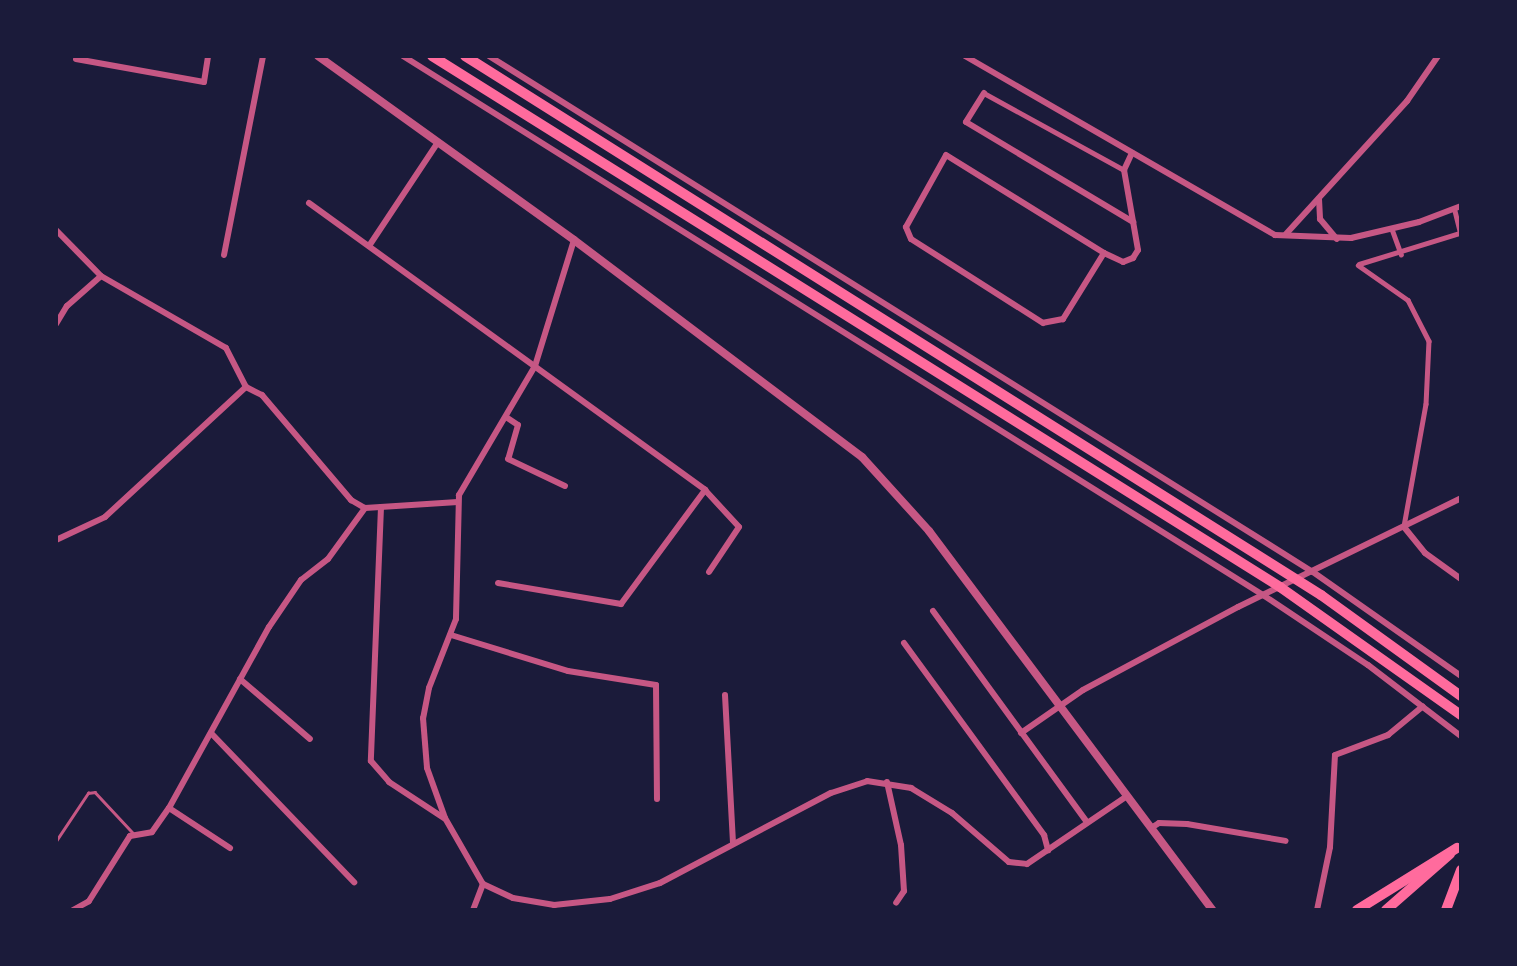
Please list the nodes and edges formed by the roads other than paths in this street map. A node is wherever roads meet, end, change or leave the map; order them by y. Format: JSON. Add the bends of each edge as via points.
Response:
{"nodes":[{"id":1,"x":208,"y":56,"type":"edge"},
{"id":2,"x":262,"y":56,"type":"edge"},
{"id":3,"x":318,"y":56,"type":"edge"},
{"id":4,"x":402,"y":56,"type":"edge"},
{"id":5,"x":432,"y":56,"type":"edge"},
{"id":6,"x":464,"y":56,"type":"edge"},
{"id":7,"x":489,"y":56,"type":"edge"},
{"id":8,"x":965,"y":56,"type":"edge"},
{"id":9,"x":1438,"y":56,"type":"edge"},
{"id":10,"x":76,"y":59,"type":"dead end"},
{"id":11,"x":984,"y":93,"type":"joint"},
{"id":12,"x":438,"y":142,"type":"junction"},
{"id":13,"x":1132,"y":153,"type":"junction"},
{"id":14,"x":1124,"y":170,"type":"junction"},
{"id":15,"x":1320,"y":197,"type":"junction"},
{"id":16,"x":309,"y":203,"type":"dead end"},
{"id":17,"x":1458,"y":207,"type":"edge"},
{"id":18,"x":1133,"y":222,"type":"junction"},
{"id":19,"x":1392,"y":229,"type":"junction"},
{"id":20,"x":56,"y":230,"type":"edge"},
{"id":21,"x":1286,"y":234,"type":"junction"},
{"id":22,"x":1337,"y":239,"type":"junction"},
{"id":23,"x":574,"y":240,"type":"junction"},
{"id":24,"x":369,"y":246,"type":"junction"},
{"id":25,"x":1104,"y":253,"type":"junction"},
{"id":26,"x":1401,"y":254,"type":"junction"},
{"id":27,"x":224,"y":255,"type":"dead end"},
{"id":28,"x":101,"y":276,"type":"junction"},
{"id":29,"x":56,"y":324,"type":"edge"},
{"id":30,"x":535,"y":366,"type":"junction"},
{"id":31,"x":246,"y":387,"type":"junction"},
{"id":32,"x":506,"y":417,"type":"junction"},
{"id":33,"x":565,"y":486,"type":"dead end"},
{"id":34,"x":703,"y":489,"type":"junction"},
{"id":35,"x":1461,"y":498,"type":"edge"},
{"id":36,"x":458,"y":502,"type":"junction"},
{"id":37,"x":365,"y":508,"type":"junction"},
{"id":38,"x":381,"y":508,"type":"junction"},
{"id":39,"x":1404,"y":527,"type":"junction"},
{"id":40,"x":56,"y":540,"type":"edge"},
{"id":41,"x":709,"y":572,"type":"dead end"},
{"id":42,"x":1313,"y":572,"type":"junction"},
{"id":43,"x":1461,"y":579,"type":"edge"},
{"id":44,"x":1296,"y":580,"type":"junction"},
{"id":45,"x":498,"y":583,"type":"dead end"},
{"id":46,"x":1280,"y":587,"type":"junction"},
{"id":47,"x":1263,"y":595,"type":"junction"},
{"id":48,"x":933,"y":611,"type":"dead end"},
{"id":49,"x":451,"y":635,"type":"junction"},
{"id":50,"x":904,"y":643,"type":"dead end"},
{"id":51,"x":1461,"y":676,"type":"edge"},
{"id":52,"x":240,"y":679,"type":"junction"},
{"id":53,"x":725,"y":695,"type":"dead end"},
{"id":54,"x":1461,"y":696,"type":"edge"},
{"id":55,"x":1423,"y":706,"type":"junction"},
{"id":56,"x":1059,"y":707,"type":"junction"},
{"id":57,"x":1461,"y":715,"type":"edge"},
{"id":58,"x":211,"y":733,"type":"junction"},
{"id":59,"x":1021,"y":733,"type":"junction"},
{"id":60,"x":1461,"y":736,"type":"edge"},
{"id":61,"x":310,"y":739,"type":"dead end"},
{"id":62,"x":887,"y":782,"type":"junction"},
{"id":63,"x":1126,"y":796,"type":"junction"},
{"id":64,"x":657,"y":799,"type":"dead end"},
{"id":65,"x":169,"y":808,"type":"junction"},
{"id":66,"x":445,"y":818,"type":"junction"},
{"id":67,"x":1087,"y":822,"type":"junction"},
{"id":68,"x":1151,"y":828,"type":"junction"},
{"id":69,"x":134,"y":834,"type":"junction"},
{"id":70,"x":56,"y":841,"type":"edge"},
{"id":71,"x":1286,"y":841,"type":"dead end"},
{"id":72,"x":733,"y":844,"type":"junction"},
{"id":73,"x":1459,"y":846,"type":"edge"},
{"id":74,"x":230,"y":848,"type":"dead end"},
{"id":75,"x":1048,"y":850,"type":"junction"},
{"id":76,"x":1461,"y":870,"type":"edge"},
{"id":77,"x":354,"y":882,"type":"dead end"},
{"id":78,"x":483,"y":884,"type":"junction"},
{"id":79,"x":896,"y":903,"type":"dead end"},
{"id":80,"x":73,"y":910,"type":"edge"},
{"id":81,"x":473,"y":910,"type":"edge"},
{"id":82,"x":1213,"y":910,"type":"edge"},
{"id":83,"x":1317,"y":910,"type":"edge"},
{"id":84,"x":1357,"y":910,"type":"edge"},
{"id":85,"x":1386,"y":910,"type":"edge"},
{"id":86,"x":1446,"y":910,"type":"edge"}],
"edges":[{"from":1,"to":10,"type":"street","via":[[204,82]]},
{"from":2,"to":27,"type":"street"},
{"from":3,"to":12,"type":"street"},
{"from":4,"to":47,"type":"street"},
{"from":5,"to":46,"type":"highway"},
{"from":6,"to":44,"type":"highway"},
{"from":7,"to":42,"type":"street"},
{"from":8,"to":13,"type":"street"},
{"from":9,"to":15,"type":"street","via":[[1408,101]]},
{"from":11,"to":14,"type":"street"},
{"from":11,"to":18,"type":"street","via":[[966,122]]},
{"from":12,"to":23,"type":"street"},
{"from":12,"to":24,"type":"street"},
{"from":13,"to":14,"type":"street"},
{"from":13,"to":21,"type":"street","via":[[1264,230]]},
{"from":14,"to":18,"type":"street"},
{"from":15,"to":21,"type":"street"},
{"from":15,"to":22,"type":"street","via":[[1320,219]]},
{"from":16,"to":24,"type":"street"},
{"from":17,"to":19,"type":"street"},
{"from":17,"to":26,"type":"street","via":[[1460,233]]},
{"from":18,"to":25,"type":"street","via":[[1138,250],[1133,258],[1123,261]]},
{"from":19,"to":22,"type":"street"},
{"from":19,"to":26,"type":"street"},
{"from":20,"to":28,"type":"street"},
{"from":21,"to":22,"type":"street"},
{"from":23,"to":30,"type":"street"},
{"from":23,"to":56,"type":"street","via":[[862,457],[929,531]]},
{"from":24,"to":30,"type":"street"},
{"from":25,"to":25,"type":"street","via":[[946,155],[906,227],[911,239],[1042,323],[1063,319]]},
{"from":26,"to":39,"type":"street","via":[[1358,265],[1408,300],[1429,341],[1426,404]]},
{"from":28,"to":29,"type":"street","via":[[67,306]]},
{"from":28,"to":31,"type":"street","via":[[226,348]]},
{"from":30,"to":32,"type":"street"},
{"from":30,"to":34,"type":"street"},
{"from":31,"to":37,"type":"street","via":[[262,395],[351,500]]},
{"from":31,"to":40,"type":"street","via":[[105,517]]},
{"from":32,"to":33,"type":"street","via":[[518,425],[508,459]]},
{"from":32,"to":36,"type":"street"},
{"from":34,"to":41,"type":"street","via":[[739,527]]},
{"from":34,"to":45,"type":"street","via":[[621,604]]},
{"from":35,"to":39,"type":"street"},
{"from":36,"to":38,"type":"street"},
{"from":36,"to":49,"type":"street","via":[[456,619]]},
{"from":37,"to":38,"type":"street"},
{"from":37,"to":52,"type":"street","via":[[328,559],[301,580]]},
{"from":38,"to":66,"type":"street","via":[[371,761],[389,782]]},
{"from":39,"to":42,"type":"street"},
{"from":39,"to":43,"type":"street","via":[[1424,553]]},
{"from":42,"to":44,"type":"street"},
{"from":42,"to":51,"type":"street"},
{"from":44,"to":46,"type":"street"},
{"from":44,"to":54,"type":"highway"},
{"from":46,"to":47,"type":"street"},
{"from":46,"to":57,"type":"highway"},
{"from":47,"to":55,"type":"street"},
{"from":47,"to":56,"type":"street"},
{"from":48,"to":59,"type":"street"},
{"from":49,"to":64,"type":"street","via":[[568,671],[656,685]]},
{"from":49,"to":66,"type":"street","via":[[429,688],[422,728],[426,768]]},
{"from":50,"to":75,"type":"street","via":[[1044,835]]},
{"from":52,"to":58,"type":"street"},
{"from":52,"to":61,"type":"street"},
{"from":53,"to":72,"type":"street"},
{"from":55,"to":60,"type":"street"},
{"from":55,"to":83,"type":"street","via":[[1388,735],[1335,755],[1330,847]]},
{"from":56,"to":59,"type":"street"},
{"from":56,"to":63,"type":"street"},
{"from":58,"to":65,"type":"street"},
{"from":58,"to":77,"type":"street"},
{"from":59,"to":67,"type":"street"},
{"from":62,"to":72,"type":"street","via":[[846,786]]},
{"from":62,"to":75,"type":"street","via":[[911,788],[941,805],[1014,864],[1033,862]]},
{"from":62,"to":79,"type":"street","via":[[901,845],[904,891]]},
{"from":63,"to":67,"type":"street"},
{"from":63,"to":68,"type":"street"},
{"from":65,"to":69,"type":"street","via":[[152,832]]},
{"from":65,"to":74,"type":"street"},
{"from":66,"to":78,"type":"street"},
{"from":67,"to":75,"type":"street"},
{"from":68,"to":71,"type":"street","via":[[1159,823],[1187,824]]},
{"from":68,"to":82,"type":"street"},
{"from":69,"to":70,"type":"lane","via":[[95,792],[88,793]]},
{"from":69,"to":80,"type":"street","via":[[89,901]]},
{"from":72,"to":78,"type":"street","via":[[660,883],[594,903],[529,902]]},
{"from":73,"to":84,"type":"main road"},
{"from":73,"to":85,"type":"main road"},
{"from":76,"to":86,"type":"main road"},
{"from":78,"to":81,"type":"street"}]}
